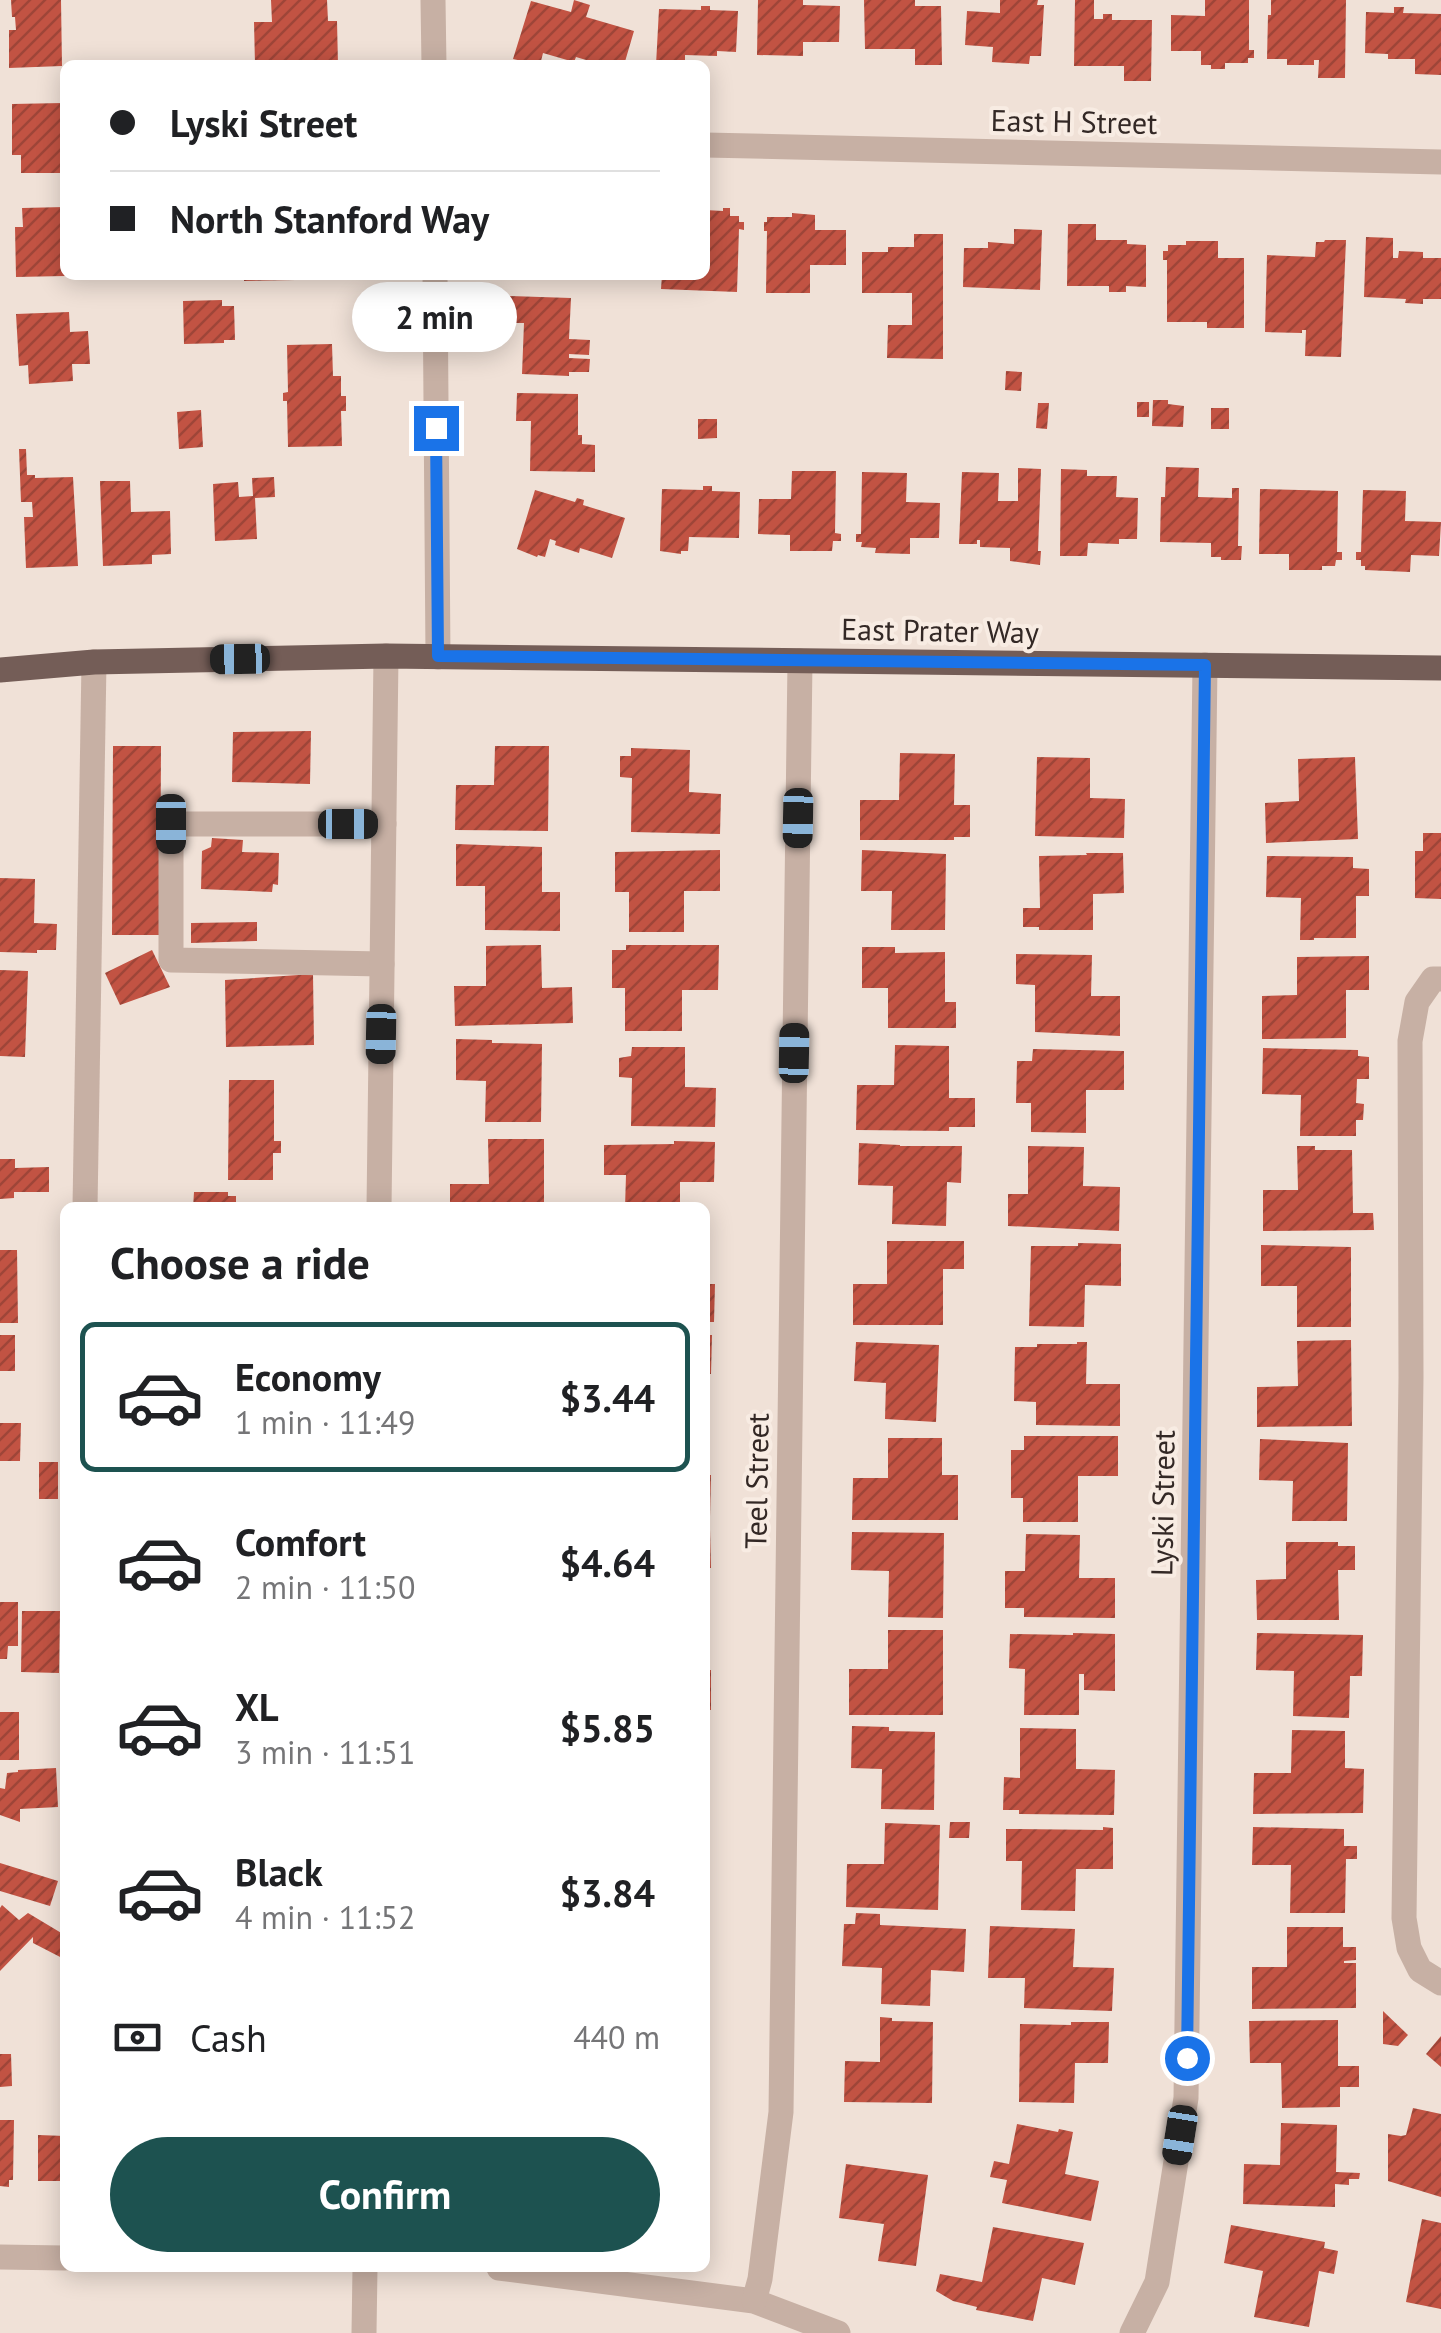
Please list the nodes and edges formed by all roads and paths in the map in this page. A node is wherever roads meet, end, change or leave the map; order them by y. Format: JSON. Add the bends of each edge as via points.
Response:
{"nodes":[{"id":1,"x":433,"y":0,"type":"edge"},
{"id":2,"x":434,"y":60,"type":"edge"},
{"id":3,"x":710,"y":145,"type":"edge"},
{"id":4,"x":1441,"y":162,"type":"edge"},
{"id":5,"x":435,"y":280,"type":"edge"},
{"id":6,"x":386,"y":656,"type":"junction"},
{"id":7,"x":438,"y":656,"type":"junction"},
{"id":8,"x":800,"y":661,"type":"junction"},
{"id":9,"x":94,"y":662,"type":"junction"},
{"id":10,"x":1205,"y":665,"type":"junction"},
{"id":11,"x":1441,"y":668,"type":"edge"},
{"id":12,"x":0,"y":670,"type":"edge"},
{"id":13,"x":384,"y":824,"type":"junction"},
{"id":14,"x":382,"y":964,"type":"junction"},
{"id":15,"x":1441,"y":979,"type":"edge"},
{"id":16,"x":85,"y":1202,"type":"edge"},
{"id":17,"x":379,"y":1202,"type":"edge"},
{"id":18,"x":1441,"y":1983,"type":"edge"},
{"id":19,"x":0,"y":2257,"type":"edge"},
{"id":20,"x":60,"y":2258,"type":"edge"},
{"id":21,"x":365,"y":2272,"type":"edge"},
{"id":22,"x":530,"y":2272,"type":"edge"},
{"id":23,"x":754,"y":2301,"type":"junction"},
{"id":24,"x":364,"y":2333,"type":"edge"},
{"id":25,"x":838,"y":2333,"type":"edge"},
{"id":26,"x":1132,"y":2333,"type":"edge"}],
"edges":[{"from":1,"to":2,"type":"street"},
{"from":3,"to":4,"type":"street","name":"East H Street"},
{"from":5,"to":7,"type":"street"},
{"from":6,"to":7,"type":"main road","name":"East Prater Way"},
{"from":6,"to":9,"type":"main road","name":"East Prater Way"},
{"from":6,"to":13,"type":"street"},
{"from":7,"to":8,"type":"main road","name":"East Prater Way"},
{"from":8,"to":10,"type":"main road","name":"East Prater Way"},
{"from":8,"to":23,"type":"street","name":"Teel Street","via":[[780,2112]]},
{"from":9,"to":12,"type":"main road","name":"East Prater Way"},
{"from":9,"to":16,"type":"street"},
{"from":10,"to":11,"type":"main road","name":"East Prater Way"},
{"from":10,"to":26,"type":"street","name":"Lyski Street","via":[[1186,2098],[1156,2282]]},
{"from":13,"to":14,"type":"street"},
{"from":13,"to":14,"type":"street","via":[[171,824],[171,960]]},
{"from":14,"to":17,"type":"street"},
{"from":15,"to":18,"type":"street","via":[[1433,979],[1417,1002],[1410,1041],[1404,1918],[1420,1970]]},
{"from":19,"to":20,"type":"street"},
{"from":21,"to":24,"type":"street"},
{"from":22,"to":23,"type":"street"},
{"from":23,"to":25,"type":"street"}]}
